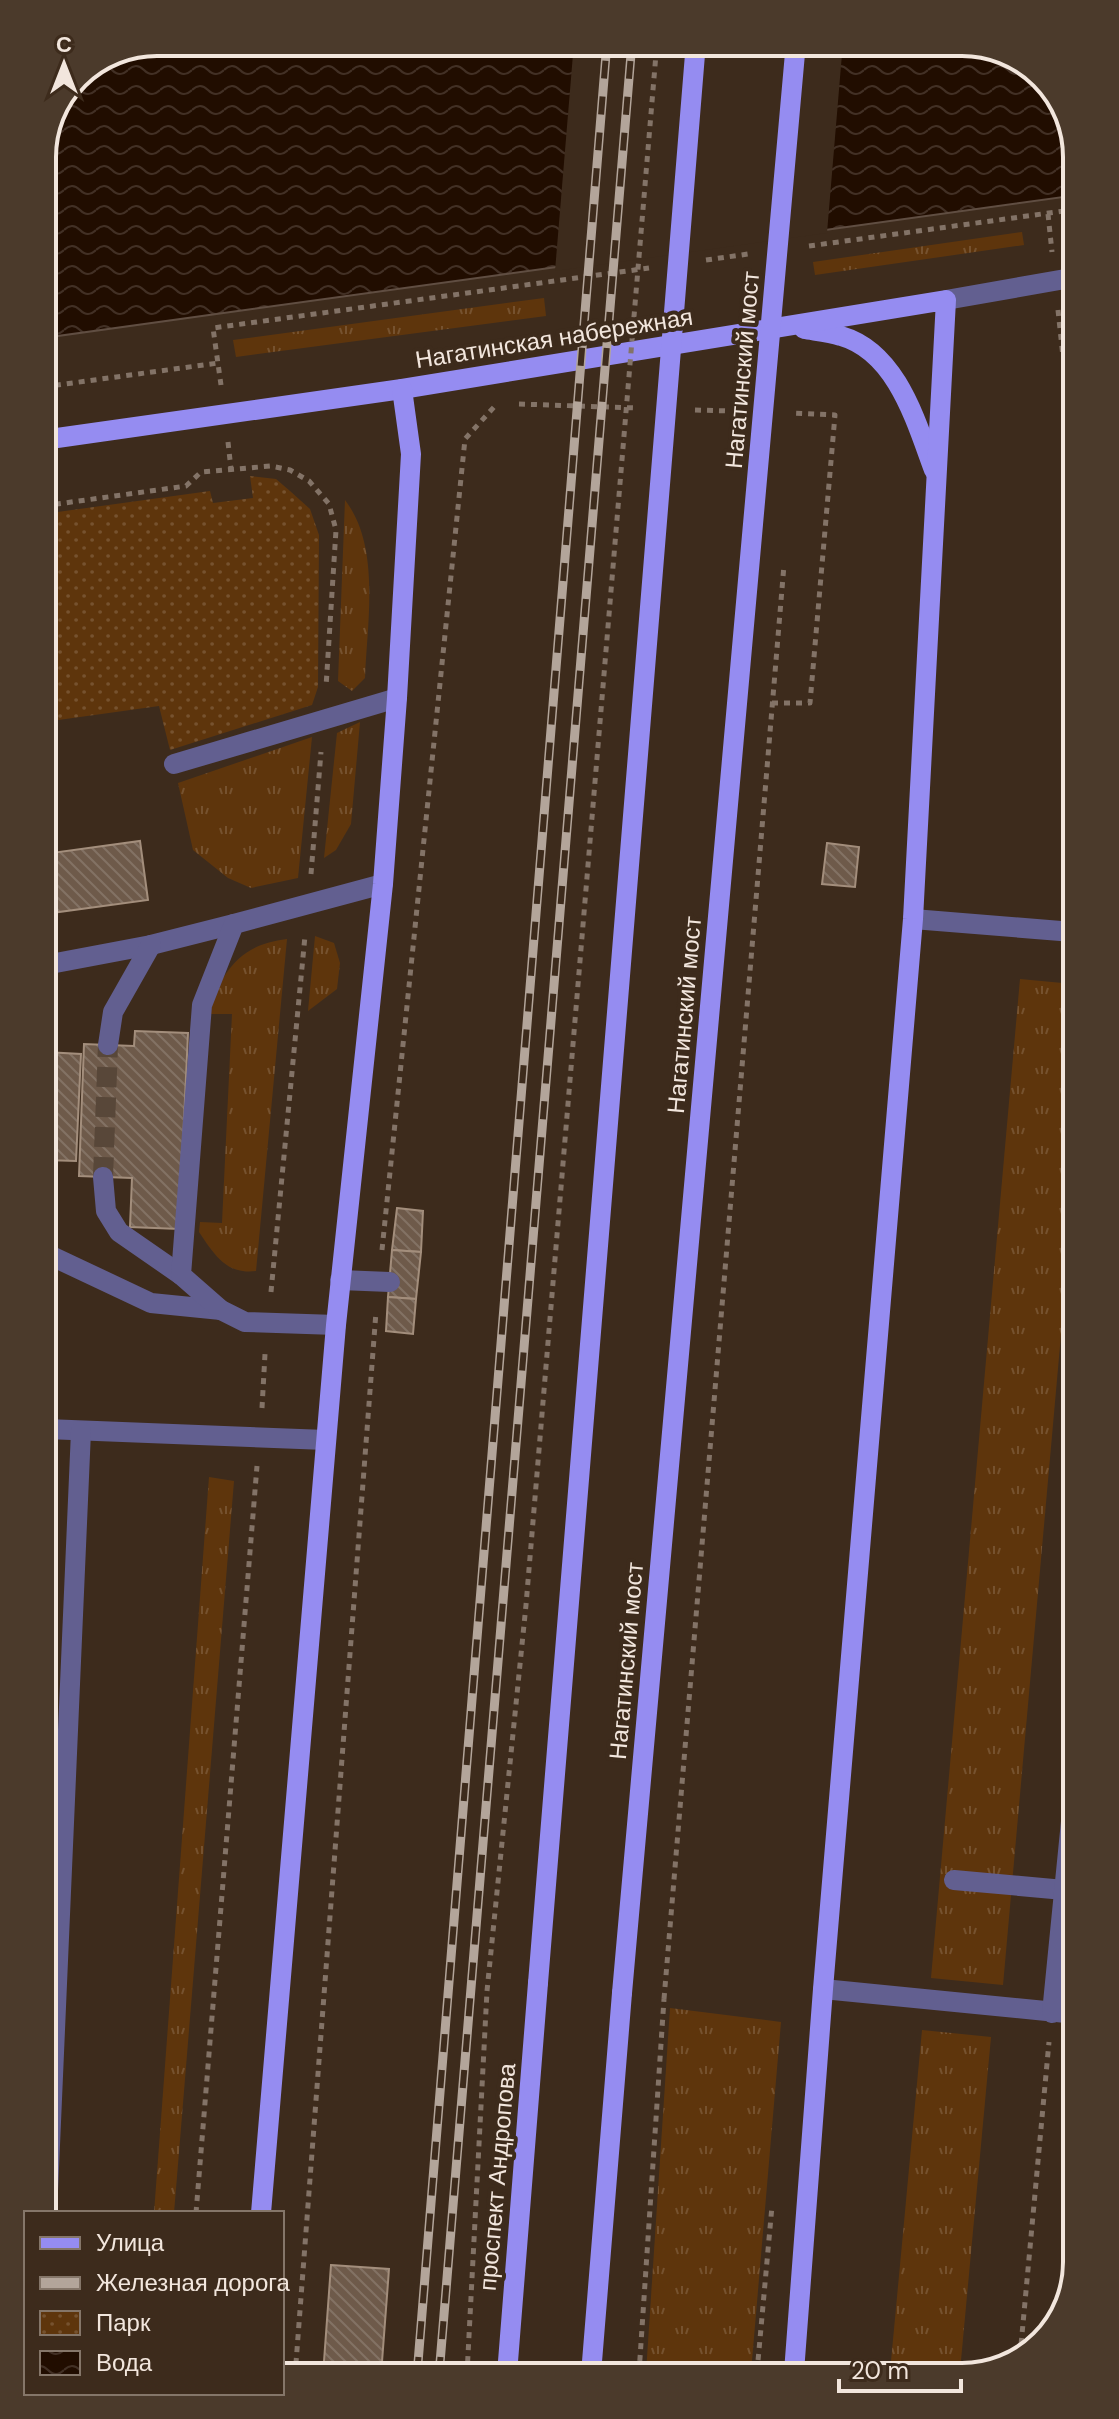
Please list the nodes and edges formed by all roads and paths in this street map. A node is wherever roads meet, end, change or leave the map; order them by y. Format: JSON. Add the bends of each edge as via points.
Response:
{"nodes":[{"id":1,"x":656,"y":56,"type":"edge"},
{"id":2,"x":695,"y":56,"type":"edge"},
{"id":3,"x":795,"y":56,"type":"edge"},
{"id":4,"x":1063,"y":211,"type":"edge"},
{"id":5,"x":813,"y":231,"type":"dead end"},
{"id":6,"x":812,"y":247,"type":"dead end"},
{"id":7,"x":795,"y":248,"type":"dead end"},
{"id":8,"x":763,"y":252,"type":"dead end"},
{"id":9,"x":700,"y":261,"type":"dead end"},
{"id":10,"x":653,"y":267,"type":"dead end"},
{"id":11,"x":1063,"y":279,"type":"edge"},
{"id":12,"x":946,"y":300,"type":"junction"},
{"id":13,"x":788,"y":326,"type":"junction"},
{"id":14,"x":213,"y":328,"type":"dead end"},
{"id":15,"x":218,"y":363,"type":"dead end"},
{"id":16,"x":56,"y":385,"type":"edge"},
{"id":17,"x":402,"y":389,"type":"junction"},
{"id":18,"x":798,"y":404,"type":"dead end"},
{"id":19,"x":645,"y":408,"type":"dead end"},
{"id":20,"x":693,"y":410,"type":"dead end"},
{"id":21,"x":740,"y":411,"type":"dead end"},
{"id":22,"x":788,"y":413,"type":"dead end"},
{"id":23,"x":797,"y":420,"type":"dead end"},
{"id":24,"x":56,"y":438,"type":"edge"},
{"id":25,"x":937,"y":478,"type":"junction"},
{"id":26,"x":56,"y":504,"type":"edge"},
{"id":27,"x":784,"y":561,"type":"dead end"},
{"id":28,"x":397,"y":698,"type":"junction"},
{"id":29,"x":772,"y":703,"type":"junction"},
{"id":30,"x":324,"y":720,"type":"junction"},
{"id":31,"x":174,"y":764,"type":"dead end"},
{"id":32,"x":383,"y":884,"type":"junction"},
{"id":33,"x":309,"y":904,"type":"junction"},
{"id":34,"x":913,"y":919,"type":"junction"},
{"id":35,"x":234,"y":924,"type":"junction"},
{"id":36,"x":1063,"y":931,"type":"edge"},
{"id":37,"x":151,"y":945,"type":"junction"},
{"id":38,"x":56,"y":963,"type":"edge"},
{"id":39,"x":108,"y":1045,"type":"tunnel mouth"},
{"id":40,"x":103,"y":1177,"type":"tunnel mouth"},
{"id":41,"x":56,"y":1258,"type":"edge"},
{"id":42,"x":181,"y":1275,"type":"junction"},
{"id":43,"x":340,"y":1280,"type":"junction"},
{"id":44,"x":384,"y":1282,"type":"junction"},
{"id":45,"x":221,"y":1310,"type":"junction"},
{"id":46,"x":268,"y":1323,"type":"junction"},
{"id":47,"x":336,"y":1325,"type":"junction"},
{"id":48,"x":56,"y":1430,"type":"edge"},
{"id":49,"x":81,"y":1431,"type":"junction"},
{"id":50,"x":260,"y":1436,"type":"junction"},
{"id":51,"x":326,"y":1440,"type":"junction"},
{"id":52,"x":954,"y":1880,"type":"dead end"},
{"id":53,"x":1063,"y":1890,"type":"edge"},
{"id":54,"x":1063,"y":1900,"type":"edge"},
{"id":55,"x":823,"y":1989,"type":"junction"},
{"id":56,"x":56,"y":2007,"type":"edge"},
{"id":57,"x":1052,"y":2013,"type":"junction"},
{"id":58,"x":1063,"y":2013,"type":"edge"},
{"id":59,"x":196,"y":2211,"type":"edge"},
{"id":60,"x":261,"y":2211,"type":"edge"},
{"id":61,"x":1021,"y":2344,"type":"edge"},
{"id":62,"x":296,"y":2363,"type":"edge"},
{"id":63,"x":468,"y":2363,"type":"edge"},
{"id":64,"x":508,"y":2363,"type":"edge"},
{"id":65,"x":592,"y":2363,"type":"edge"},
{"id":66,"x":640,"y":2363,"type":"edge"},
{"id":67,"x":795,"y":2363,"type":"edge"}],
"edges":[{"from":1,"to":63,"type":"path","bridge":true,"via":[[527,1589],[487,1991]]},
{"from":2,"to":64,"type":"main road","name":"проспект Андропова","bridge":true},
{"from":3,"to":65,"type":"main road","name":"Нагатинский мост","bridge":true},
{"from":4,"to":7,"type":"path"},
{"from":5,"to":6,"type":"path"},
{"from":8,"to":9,"type":"path"},
{"from":10,"to":14,"type":"path"},
{"from":11,"to":12,"type":"street","name":"Нагатинская набережная"},
{"from":12,"to":13,"type":"main road","name":"Нагатинская набережная"},
{"from":12,"to":25,"type":"main road"},
{"from":13,"to":17,"type":"main road","name":"Нагатинская набережная"},
{"from":13,"to":25,"type":"main road","via":[[844,336],[883,361],[915,418]]},
{"from":15,"to":16,"type":"path"},
{"from":17,"to":24,"type":"main road","name":"Нагатинская набережная"},
{"from":17,"to":28,"type":"main road","via":[[411,454]]},
{"from":18,"to":23,"type":"path"},
{"from":19,"to":44,"type":"path","via":[[494,407],[465,439]]},
{"from":20,"to":21,"type":"path"},
{"from":22,"to":29,"type":"path","via":[[835,415],[810,703]]},
{"from":25,"to":34,"type":"main road"},
{"from":26,"to":30,"type":"path","via":[[186,486],[201,472],[231,469],[271,466],[309,481],[329,504],[336,530]]},
{"from":27,"to":29,"type":"path","bridge":true},
{"from":28,"to":30,"type":"street"},
{"from":28,"to":32,"type":"main road"},
{"from":29,"to":66,"type":"path","bridge":true,"via":[[664,1999]]},
{"from":30,"to":31,"type":"street"},
{"from":30,"to":33,"type":"path"},
{"from":32,"to":33,"type":"street"},
{"from":32,"to":43,"type":"main road"},
{"from":33,"to":35,"type":"street"},
{"from":33,"to":46,"type":"path"},
{"from":34,"to":36,"type":"street"},
{"from":34,"to":55,"type":"main road"},
{"from":35,"to":37,"type":"street"},
{"from":35,"to":42,"type":"street","via":[[202,1005]]},
{"from":37,"to":38,"type":"street"},
{"from":37,"to":39,"type":"street","via":[[113,1012]]},
{"from":40,"to":42,"type":"street","via":[[106,1211],[119,1232]]},
{"from":41,"to":45,"type":"street","via":[[151,1303]]},
{"from":42,"to":45,"type":"street"},
{"from":43,"to":44,"type":"street"},
{"from":43,"to":47,"type":"main road"},
{"from":44,"to":62,"type":"path"},
{"from":45,"to":46,"type":"street","via":[[245,1322]]},
{"from":46,"to":47,"type":"street"},
{"from":46,"to":50,"type":"path"},
{"from":47,"to":51,"type":"main road"},
{"from":48,"to":49,"type":"street"},
{"from":49,"to":50,"type":"street"},
{"from":49,"to":56,"type":"street"},
{"from":50,"to":51,"type":"street"},
{"from":50,"to":59,"type":"path"},
{"from":51,"to":60,"type":"main road"},
{"from":52,"to":53,"type":"street"},
{"from":54,"to":57,"type":"street"},
{"from":55,"to":57,"type":"street"},
{"from":55,"to":67,"type":"main road"},
{"from":57,"to":58,"type":"street"},
{"from":57,"to":61,"type":"path"}]}
